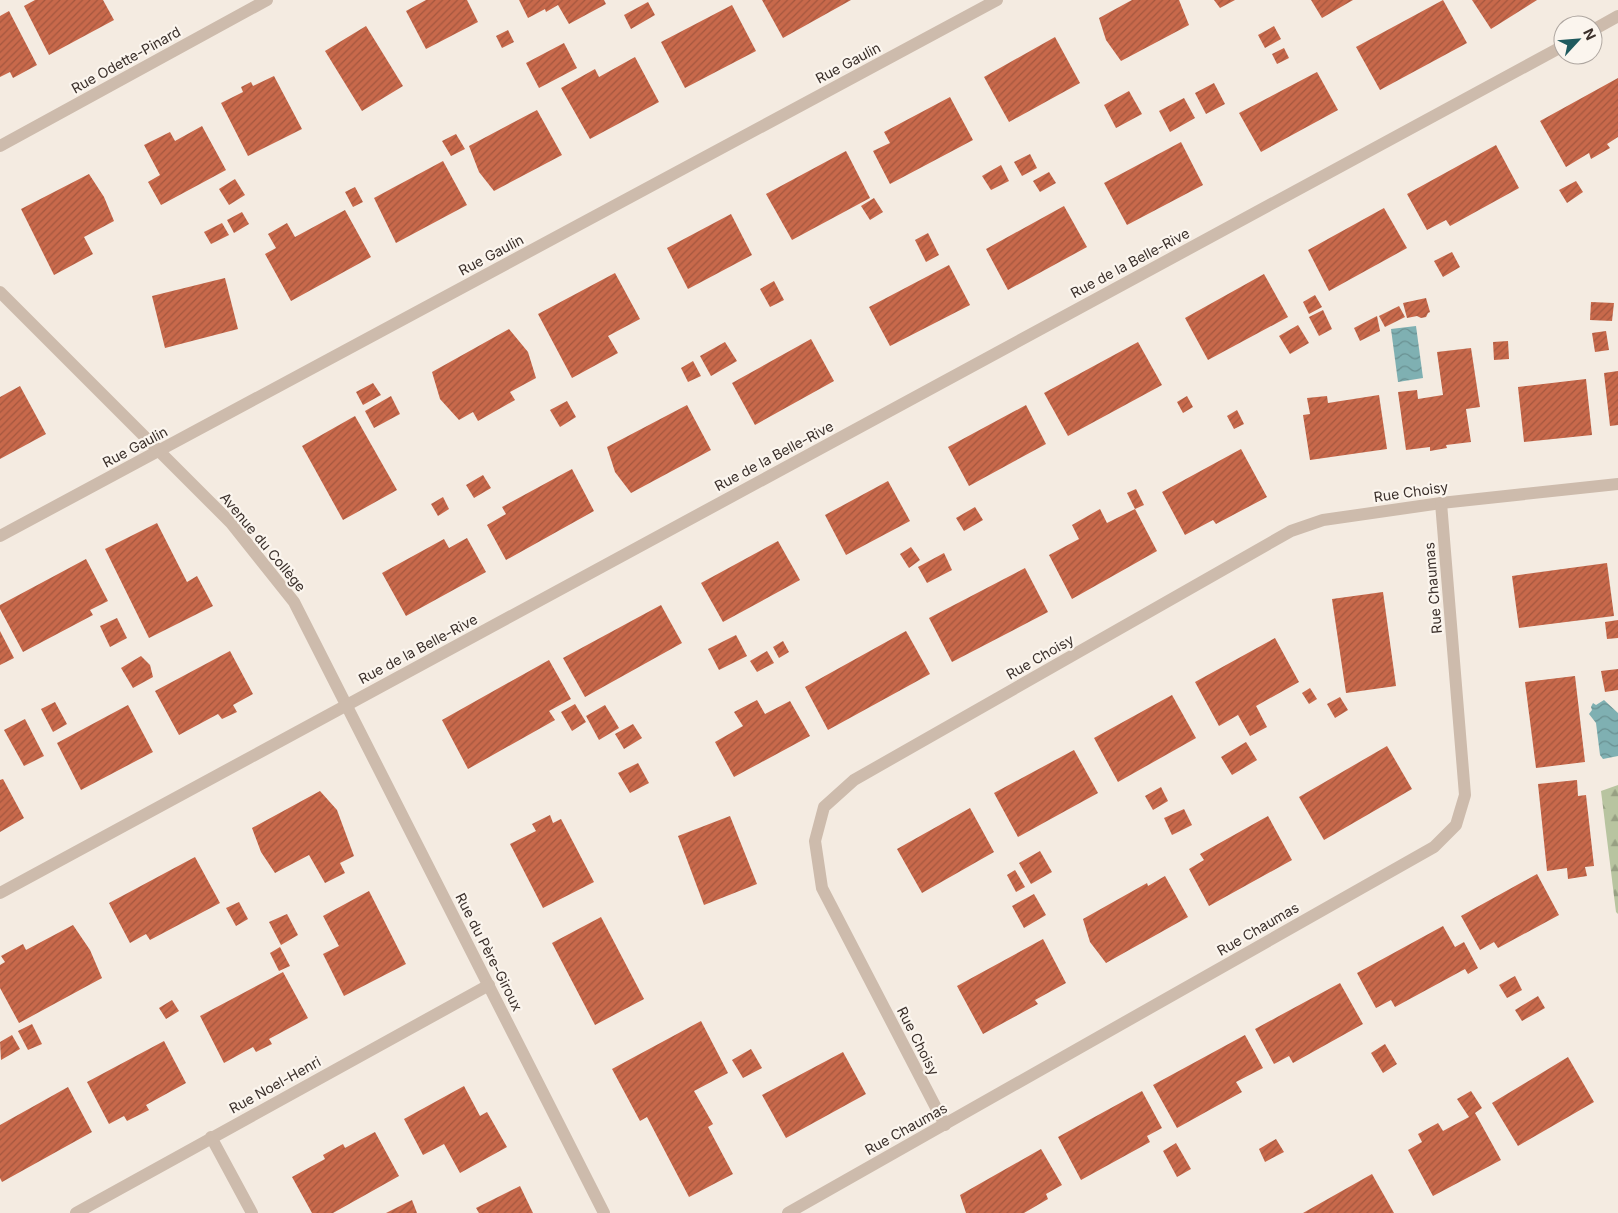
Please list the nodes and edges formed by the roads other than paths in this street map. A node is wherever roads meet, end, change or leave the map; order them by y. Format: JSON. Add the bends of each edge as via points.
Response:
{"nodes":[{"id":1,"x":267,"y":0,"type":"edge"},
{"id":2,"x":997,"y":0,"type":"edge"},
{"id":3,"x":1618,"y":16,"type":"edge"},
{"id":4,"x":1603,"y":24,"type":"edge"},
{"id":5,"x":1553,"y":51,"type":"edge"},
{"id":6,"x":0,"y":146,"type":"edge"},
{"id":7,"x":0,"y":292,"type":"edge"},
{"id":8,"x":160,"y":450,"type":"junction"},
{"id":9,"x":1618,"y":484,"type":"edge"},
{"id":10,"x":1441,"y":503,"type":"junction"},
{"id":11,"x":0,"y":536,"type":"edge"},
{"id":12,"x":346,"y":705,"type":"junction"},
{"id":13,"x":0,"y":893,"type":"edge"},
{"id":14,"x":489,"y":985,"type":"junction"},
{"id":15,"x":945,"y":1125,"type":"junction"},
{"id":16,"x":211,"y":1137,"type":"junction"},
{"id":17,"x":76,"y":1213,"type":"edge"},
{"id":18,"x":252,"y":1213,"type":"edge"},
{"id":19,"x":604,"y":1213,"type":"edge"},
{"id":20,"x":788,"y":1213,"type":"edge"}],
"edges":[{"from":1,"to":6,"type":"street","name":"Rue Odette-Pinard"},
{"from":2,"to":8,"type":"street","name":"Rue Gaulin"},
{"from":3,"to":4,"type":"street"},
{"from":5,"to":12,"type":"street","name":"Rue de la Belle-Rive"},
{"from":7,"to":8,"type":"street","name":"Avenue du Collège"},
{"from":8,"to":11,"type":"street","name":"Rue Gaulin"},
{"from":8,"to":12,"type":"street","name":"Avenue du Collège","via":[[231,523],[294,602]]},
{"from":9,"to":10,"type":"street","name":"Rue Choisy"},
{"from":10,"to":15,"type":"street","name":"Rue Chaumas","via":[[1465,795],[1456,825],[1434,847]]},
{"from":10,"to":15,"type":"street","name":"Rue Choisy","via":[[1323,520],[1291,531],[854,780],[824,807],[815,841],[822,888]]},
{"from":12,"to":13,"type":"street","name":"Rue de la Belle-Rive"},
{"from":12,"to":14,"type":"street","name":"Rue du Père-Giroux"},
{"from":14,"to":16,"type":"street","name":"Rue Noel-Henri"},
{"from":14,"to":19,"type":"street","name":"Rue du Père-Giroux"},
{"from":15,"to":20,"type":"street","name":"Rue Chaumas"},
{"from":16,"to":17,"type":"street","name":"Rue Noel-Henri"},
{"from":16,"to":18,"type":"street"}]}
